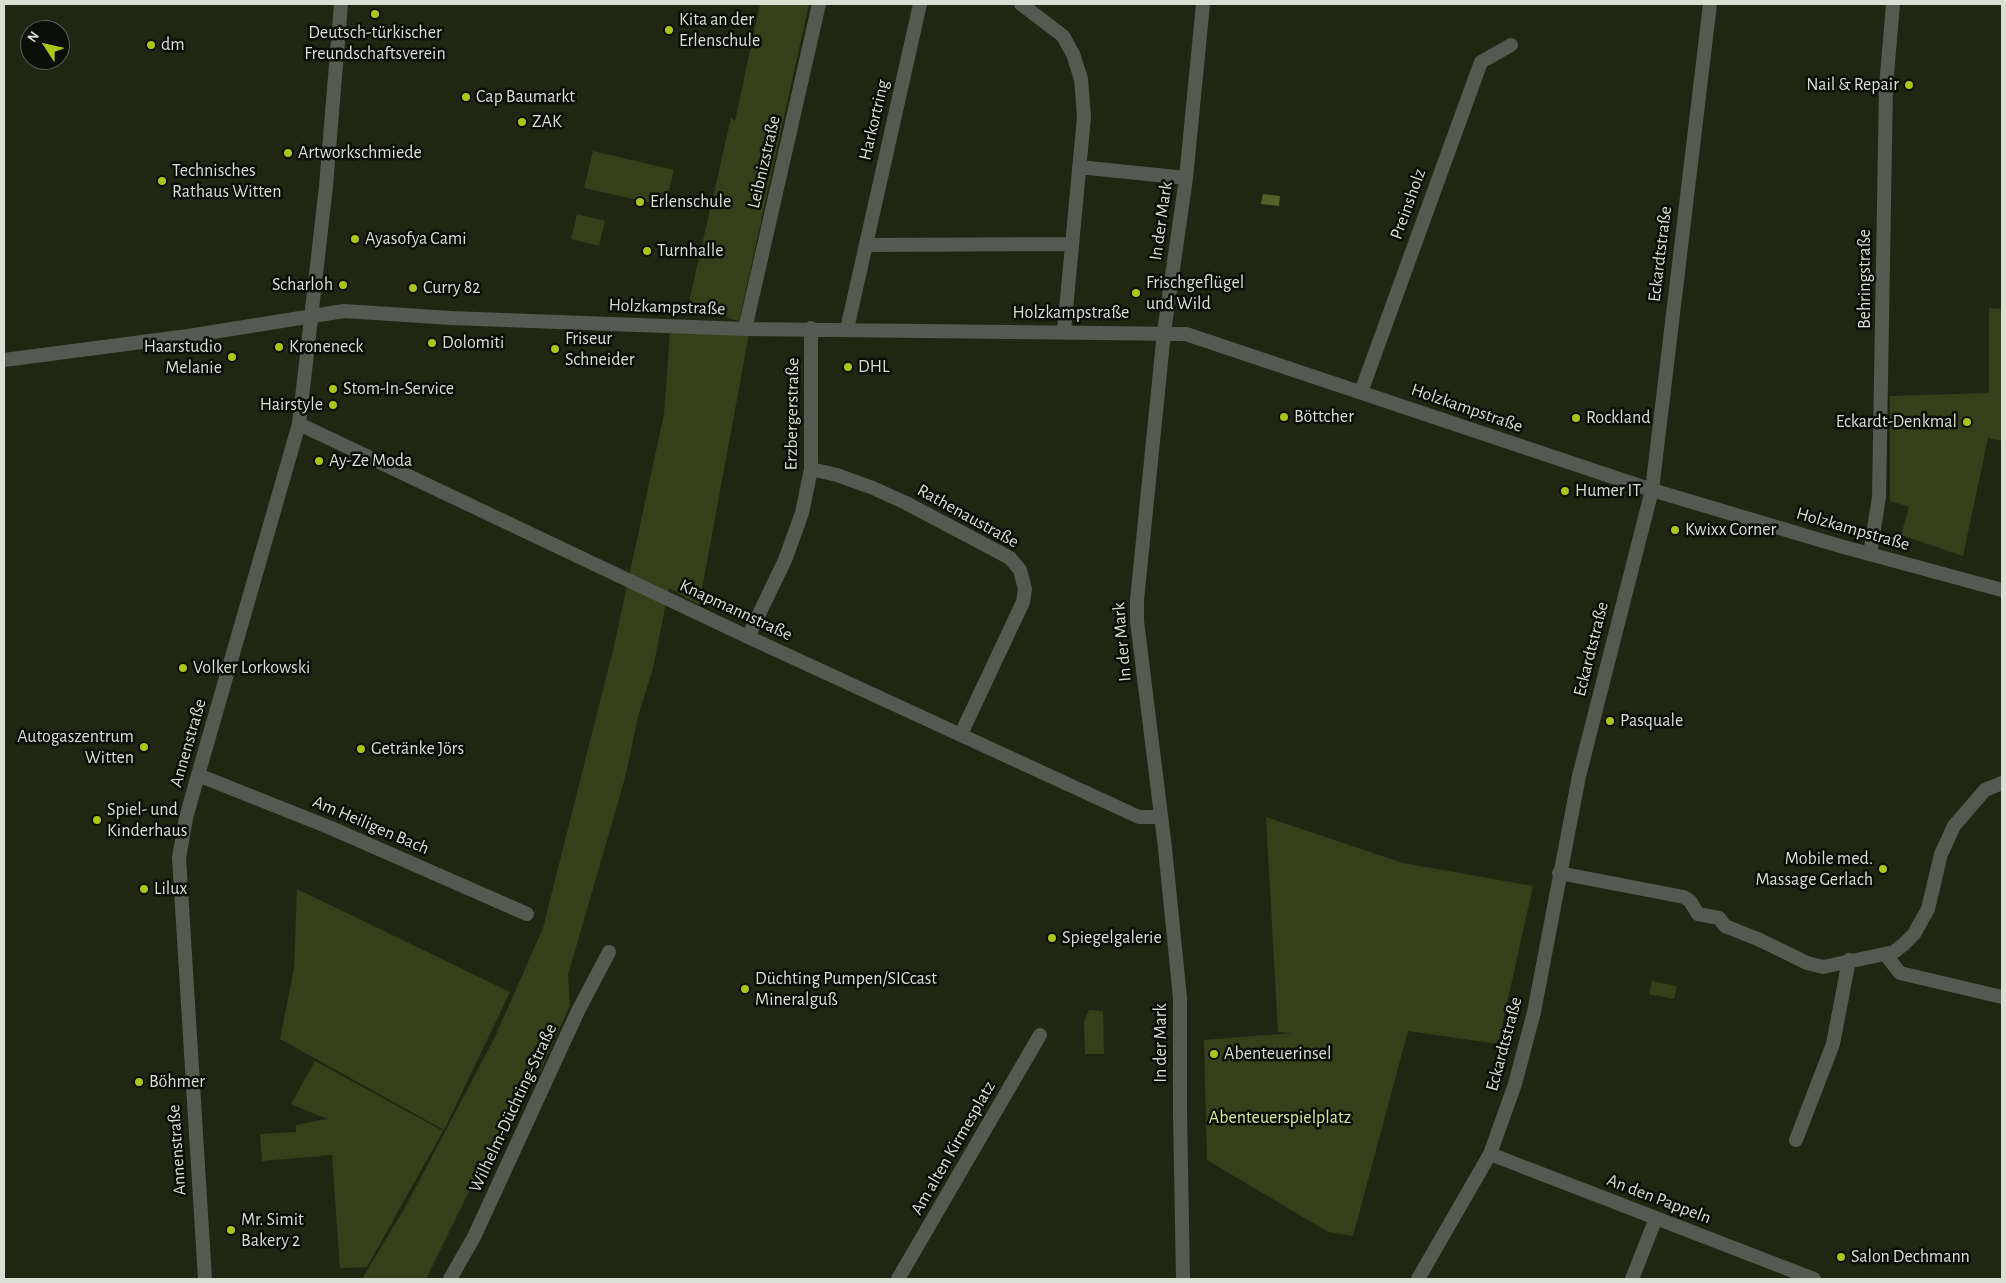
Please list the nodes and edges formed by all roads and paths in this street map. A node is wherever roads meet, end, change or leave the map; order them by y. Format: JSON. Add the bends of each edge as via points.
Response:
{"nodes":[{"id":1,"x":342,"y":4,"type":"edge"},
{"id":2,"x":819,"y":4,"type":"edge"},
{"id":3,"x":920,"y":4,"type":"edge"},
{"id":4,"x":1020,"y":4,"type":"edge"},
{"id":5,"x":1203,"y":4,"type":"edge"},
{"id":6,"x":1710,"y":4,"type":"edge"},
{"id":7,"x":1894,"y":4,"type":"edge"},
{"id":8,"x":1511,"y":45,"type":"dead end"},
{"id":9,"x":1079,"y":167,"type":"junction"},
{"id":10,"x":1186,"y":178,"type":"junction"},
{"id":11,"x":1071,"y":244,"type":"junction"},
{"id":12,"x":866,"y":245,"type":"junction"},
{"id":13,"x":311,"y":316,"type":"junction"},
{"id":14,"x":811,"y":328,"type":"junction"},
{"id":15,"x":744,"y":329,"type":"junction"},
{"id":16,"x":847,"y":329,"type":"junction"},
{"id":17,"x":1064,"y":331,"type":"junction"},
{"id":18,"x":1164,"y":332,"type":"junction"},
{"id":19,"x":4,"y":360,"type":"edge"},
{"id":20,"x":1360,"y":392,"type":"junction"},
{"id":21,"x":299,"y":424,"type":"junction"},
{"id":22,"x":812,"y":469,"type":"junction"},
{"id":23,"x":1652,"y":490,"type":"junction"},
{"id":24,"x":1870,"y":554,"type":"junction"},
{"id":25,"x":2002,"y":590,"type":"edge"},
{"id":26,"x":748,"y":637,"type":"junction"},
{"id":27,"x":961,"y":734,"type":"junction"},
{"id":28,"x":198,"y":775,"type":"junction"},
{"id":29,"x":2002,"y":783,"type":"edge"},
{"id":30,"x":1161,"y":816,"type":"junction"},
{"id":31,"x":1559,"y":873,"type":"junction"},
{"id":32,"x":527,"y":914,"type":"dead end"},
{"id":33,"x":609,"y":952,"type":"dead end"},
{"id":34,"x":1885,"y":954,"type":"junction"},
{"id":35,"x":1849,"y":960,"type":"junction"},
{"id":36,"x":2002,"y":997,"type":"edge"},
{"id":37,"x":1040,"y":1035,"type":"dead end"},
{"id":38,"x":1796,"y":1140,"type":"dead end"},
{"id":39,"x":1490,"y":1154,"type":"junction"},
{"id":40,"x":1656,"y":1218,"type":"junction"},
{"id":41,"x":204,"y":1279,"type":"edge"},
{"id":42,"x":450,"y":1279,"type":"edge"},
{"id":43,"x":898,"y":1279,"type":"edge"},
{"id":44,"x":1183,"y":1279,"type":"edge"},
{"id":45,"x":1418,"y":1279,"type":"edge"},
{"id":46,"x":1632,"y":1279,"type":"edge"},
{"id":47,"x":1814,"y":1279,"type":"edge"}],
"edges":[{"from":1,"to":13,"type":"street","name":"Annenstraße"},
{"from":2,"to":15,"type":"street","name":"Leibnizstraße"},
{"from":3,"to":12,"type":"street","name":"Harkortring"},
{"from":4,"to":9,"type":"street","via":[[1063,36],[1073,54],[1084,104]]},
{"from":5,"to":10,"type":"street","name":"In der Mark"},
{"from":6,"to":23,"type":"street","name":"Eckardtstraße"},
{"from":7,"to":24,"type":"street","name":"Behringstraße","via":[[1886,86],[1879,497]]},
{"from":8,"to":20,"type":"street","name":"Preinsholz","via":[[1481,62]]},
{"from":9,"to":10,"type":"street"},
{"from":9,"to":11,"type":"street"},
{"from":10,"to":18,"type":"street","name":"In der Mark"},
{"from":11,"to":12,"type":"street"},
{"from":11,"to":17,"type":"street"},
{"from":12,"to":16,"type":"street","name":"Harkortring"},
{"from":13,"to":15,"type":"street","name":"Holzkampstraße","via":[[344,311]]},
{"from":13,"to":19,"type":"street","name":"Holzkampstraße"},
{"from":13,"to":21,"type":"street","name":"Annenstraße"},
{"from":14,"to":15,"type":"street","name":"Holzkampstraße"},
{"from":14,"to":16,"type":"street","name":"Holzkampstraße"},
{"from":14,"to":22,"type":"street","name":"Erzbergerstraße"},
{"from":16,"to":17,"type":"street","name":"Holzkampstraße"},
{"from":17,"to":18,"type":"street","name":"Holzkampstraße"},
{"from":18,"to":20,"type":"street","name":"Holzkampstraße","via":[[1186,334]]},
{"from":18,"to":30,"type":"street","name":"In der Mark","via":[[1136,600]]},
{"from":20,"to":23,"type":"street","name":"Holzkampstraße"},
{"from":21,"to":26,"type":"street","name":"Knapmannstraße"},
{"from":21,"to":28,"type":"street","name":"Annenstraße"},
{"from":22,"to":26,"type":"street","name":"Erzbergerstraße","via":[[802,513],[788,552]]},
{"from":22,"to":27,"type":"street","name":"Rathenaustraße","via":[[873,488],[915,508],[1010,558],[1020,570],[1025,589],[1022,602]]},
{"from":23,"to":24,"type":"street","name":"Holzkampstraße"},
{"from":23,"to":31,"type":"street","name":"Eckardtstraße","via":[[1588,736]]},
{"from":24,"to":25,"type":"street","name":"Holzkampstraße"},
{"from":26,"to":27,"type":"street","name":"Knapmannstraße"},
{"from":27,"to":30,"type":"street","name":"Knapmannstraße","via":[[1139,817]]},
{"from":28,"to":32,"type":"street","name":"Am Heiligen Bach","via":[[340,832]]},
{"from":28,"to":41,"type":"street","name":"Annenstraße","via":[[179,858]]},
{"from":29,"to":34,"type":"street","via":[[1985,790],[1954,826],[1941,854],[1928,909],[1921,923],[1904,944]]},
{"from":30,"to":44,"type":"street","name":"In der Mark","via":[[1180,998]]},
{"from":31,"to":35,"type":"street","via":[[1684,897],[1698,914],[1719,918],[1725,926],[1807,963],[1822,967]]},
{"from":31,"to":39,"type":"street","name":"Eckardtstraße","via":[[1534,1012],[1515,1084]]},
{"from":33,"to":42,"type":"street","name":"Wilhelm-Düchting-Straße","via":[[578,1010],[474,1237]]},
{"from":34,"to":35,"type":"street"},
{"from":34,"to":36,"type":"street","via":[[1900,973]]},
{"from":35,"to":38,"type":"street","via":[[1833,1044]]},
{"from":37,"to":43,"type":"street","name":"Am alten Kirmesplatz"},
{"from":39,"to":40,"type":"street","name":"An den Pappeln"},
{"from":39,"to":45,"type":"street","name":"Eckardtstraße"},
{"from":40,"to":46,"type":"street"},
{"from":40,"to":47,"type":"street","name":"An den Pappeln"}]}
